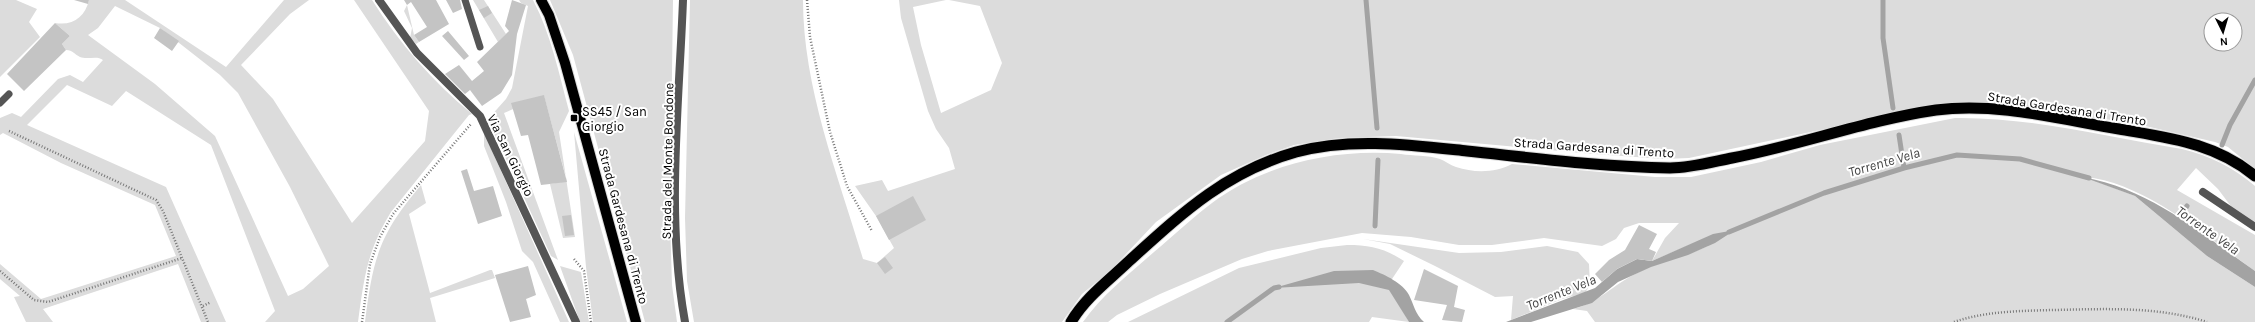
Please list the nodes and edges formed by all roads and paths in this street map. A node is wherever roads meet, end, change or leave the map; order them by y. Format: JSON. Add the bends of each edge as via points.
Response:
{"nodes":[{"id":1,"x":379,"y":0,"type":"edge"},
{"id":2,"x":465,"y":0,"type":"edge"},
{"id":3,"x":541,"y":0,"type":"edge"},
{"id":4,"x":683,"y":0,"type":"edge"},
{"id":5,"x":807,"y":0,"type":"edge"},
{"id":6,"x":480,"y":47,"type":"dead end"},
{"id":7,"x":9,"y":94,"type":"dead end"},
{"id":8,"x":0,"y":103,"type":"edge"},
{"id":9,"x":480,"y":116,"type":"junction"},
{"id":10,"x":8,"y":131,"type":"dead end"},
{"id":11,"x":2255,"y":176,"type":"edge"},
{"id":12,"x":2203,"y":192,"type":"dead end"},
{"id":13,"x":2255,"y":227,"type":"edge"},
{"id":14,"x":872,"y":231,"type":"dead end"},
{"id":15,"x":182,"y":258,"type":"junction"},
{"id":16,"x":574,"y":259,"type":"dead end"},
{"id":17,"x":0,"y":271,"type":"edge"},
{"id":18,"x":211,"y":302,"type":"dead end"},
{"id":19,"x":203,"y":306,"type":"junction"},
{"id":20,"x":208,"y":322,"type":"edge"},
{"id":21,"x":362,"y":322,"type":"edge"},
{"id":22,"x":576,"y":322,"type":"edge"},
{"id":23,"x":591,"y":322,"type":"edge"},
{"id":24,"x":636,"y":322,"type":"edge"},
{"id":25,"x":685,"y":322,"type":"edge"},
{"id":26,"x":1071,"y":322,"type":"edge"},
{"id":27,"x":1954,"y":322,"type":"edge"},
{"id":28,"x":2207,"y":322,"type":"edge"}],
"edges":[{"from":1,"to":9,"type":"street","name":"Via San Giorgio","via":[[417,53]]},
{"from":2,"to":6,"type":"lane"},
{"from":3,"to":24,"type":"main road","name":"Strada Gardesana di Trento","via":[[549,15],[565,63]]},
{"from":4,"to":25,"type":"street","name":"Strada del Monte Bondone","via":[[676,170],[678,284]]},
{"from":5,"to":14,"type":"path","via":[[810,37],[830,132],[847,186]]},
{"from":7,"to":8,"type":"lane"},
{"from":9,"to":21,"type":"path","via":[[462,132],[393,214],[380,237],[370,264]]},
{"from":9,"to":22,"type":"street","name":"Via San Giorgio"},
{"from":10,"to":15,"type":"path","via":[[156,200]]},
{"from":11,"to":26,"type":"highway","name":"Strada Gardesana di Trento","via":[[2218,152],[2183,142],[2012,111],[1979,108],[1904,116],[1777,149],[1682,168],[1547,159],[1421,146],[1330,145],[1296,152],[1260,165],[1189,207],[1090,297]]},
{"from":12,"to":13,"type":"street"},
{"from":15,"to":17,"type":"path","via":[[48,302],[34,300]]},
{"from":15,"to":19,"type":"path"},
{"from":16,"to":23,"type":"path","via":[[584,270]]},
{"from":18,"to":19,"type":"path"},
{"from":19,"to":20,"type":"path"},
{"from":27,"to":28,"type":"path","via":[[1972,316],[2112,308],[2174,314]]}]}
